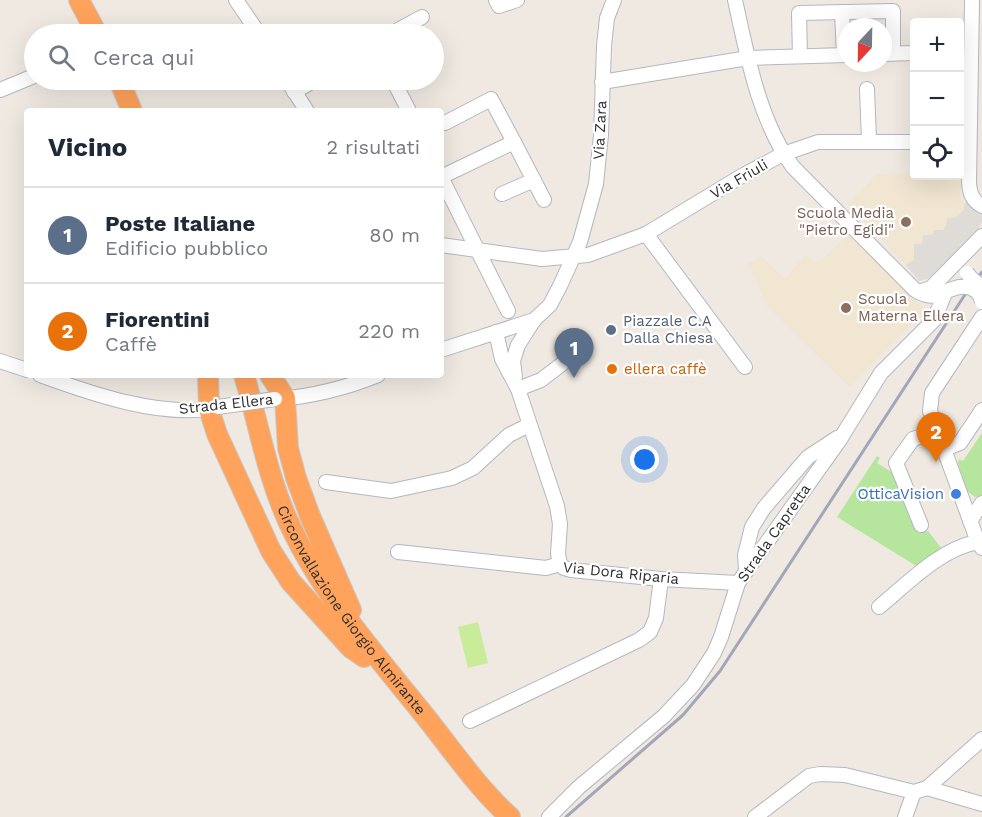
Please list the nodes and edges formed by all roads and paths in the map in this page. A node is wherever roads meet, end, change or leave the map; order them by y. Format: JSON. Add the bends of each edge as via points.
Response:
{"nodes":[{"id":1,"x":79,"y":0,"type":"edge"},
{"id":2,"x":91,"y":0,"type":"edge"},
{"id":3,"x":237,"y":0,"type":"edge"},
{"id":4,"x":496,"y":0,"type":"edge"},
{"id":5,"x":518,"y":0,"type":"edge"},
{"id":6,"x":614,"y":0,"type":"edge"},
{"id":7,"x":735,"y":0,"type":"edge"},
{"id":8,"x":972,"y":0,"type":"edge"},
{"id":9,"x":842,"y":12,"type":"junction"},
{"id":10,"x":422,"y":16,"type":"dead end"},
{"id":11,"x":842,"y":18,"type":"edge"},
{"id":12,"x":892,"y":20,"type":"edge"},
{"id":13,"x":92,"y":24,"type":"edge"},
{"id":14,"x":104,"y":24,"type":"edge"},
{"id":15,"x":253,"y":24,"type":"edge"},
{"id":16,"x":408,"y":24,"type":"edge"},
{"id":17,"x":971,"y":51,"type":"edge"},
{"id":18,"x":910,"y":53,"type":"edge"},
{"id":19,"x":892,"y":54,"type":"edge"},
{"id":20,"x":838,"y":55,"type":"edge"},
{"id":21,"x":800,"y":56,"type":"junction"},
{"id":22,"x":748,"y":58,"type":"junction"},
{"id":23,"x":24,"y":80,"type":"edge"},
{"id":24,"x":602,"y":82,"type":"junction"},
{"id":25,"x":867,"y":89,"type":"dead end"},
{"id":26,"x":0,"y":90,"type":"edge"},
{"id":27,"x":123,"y":90,"type":"edge"},
{"id":28,"x":135,"y":90,"type":"edge"},
{"id":29,"x":293,"y":90,"type":"edge"},
{"id":30,"x":398,"y":90,"type":"edge"},
{"id":31,"x":131,"y":108,"type":"edge"},
{"id":32,"x":142,"y":108,"type":"edge"},
{"id":33,"x":305,"y":108,"type":"edge"},
{"id":34,"x":407,"y":108,"type":"edge"},
{"id":35,"x":445,"y":123,"type":"dead end"},
{"id":36,"x":869,"y":140,"type":"junction"},
{"id":37,"x":514,"y":142,"type":"junction"},
{"id":38,"x":910,"y":142,"type":"edge"},
{"id":39,"x":965,"y":143,"type":"edge"},
{"id":40,"x":783,"y":154,"type":"junction"},
{"id":41,"x":444,"y":176,"type":"edge"},
{"id":42,"x":534,"y":180,"type":"junction"},
{"id":43,"x":444,"y":183,"type":"edge"},
{"id":44,"x":502,"y":194,"type":"dead end"},
{"id":45,"x":544,"y":200,"type":"dead end"},
{"id":46,"x":982,"y":206,"type":"edge"},
{"id":47,"x":646,"y":234,"type":"junction"},
{"id":48,"x":982,"y":236,"type":"edge"},
{"id":49,"x":444,"y":245,"type":"edge"},
{"id":50,"x":478,"y":250,"type":"junction"},
{"id":51,"x":966,"y":254,"type":"junction"},
{"id":52,"x":574,"y":258,"type":"junction"},
{"id":53,"x":974,"y":288,"type":"edge"},
{"id":54,"x":919,"y":292,"type":"junction"},
{"id":55,"x":945,"y":293,"type":"junction"},
{"id":56,"x":982,"y":302,"type":"edge"},
{"id":57,"x":508,"y":311,"type":"dead end"},
{"id":58,"x":534,"y":320,"type":"junction"},
{"id":59,"x":979,"y":320,"type":"edge"},
{"id":60,"x":500,"y":331,"type":"junction"},
{"id":61,"x":470,"y":339,"type":"junction"},
{"id":62,"x":444,"y":349,"type":"edge"},
{"id":63,"x":508,"y":360,"type":"junction"},
{"id":64,"x":0,"y":361,"type":"edge"},
{"id":65,"x":562,"y":364,"type":"dead end"},
{"id":66,"x":745,"y":367,"type":"dead end"},
{"id":67,"x":24,"y":369,"type":"edge"},
{"id":68,"x":50,"y":378,"type":"edge"},
{"id":69,"x":209,"y":378,"type":"edge"},
{"id":70,"x":235,"y":378,"type":"edge"},
{"id":71,"x":245,"y":378,"type":"edge"},
{"id":72,"x":271,"y":378,"type":"edge"},
{"id":73,"x":371,"y":378,"type":"edge"},
{"id":74,"x":516,"y":385,"type":"junction"},
{"id":75,"x":280,"y":399,"type":"junction"},
{"id":76,"x":214,"y":408,"type":"junction"},
{"id":77,"x":982,"y":410,"type":"edge"},
{"id":78,"x":529,"y":425,"type":"junction"},
{"id":79,"x":937,"y":431,"type":"junction"},
{"id":80,"x":844,"y":433,"type":"junction"},
{"id":81,"x":944,"y":449,"type":"junction"},
{"id":82,"x":326,"y":482,"type":"dead end"},
{"id":83,"x":982,"y":503,"type":"edge"},
{"id":84,"x":970,"y":521,"type":"junction"},
{"id":85,"x":921,"y":525,"type":"dead end"},
{"id":86,"x":980,"y":545,"type":"edge"},
{"id":87,"x":398,"y":552,"type":"dead end"},
{"id":88,"x":560,"y":564,"type":"junction"},
{"id":89,"x":746,"y":570,"type":"junction"},
{"id":90,"x":661,"y":579,"type":"junction"},
{"id":91,"x":738,"y":583,"type":"junction"},
{"id":92,"x":879,"y":607,"type":"dead end"},
{"id":93,"x":365,"y":649,"type":"junction"},
{"id":94,"x":470,"y":721,"type":"dead end"},
{"id":95,"x":982,"y":739,"type":"edge"},
{"id":96,"x":920,"y":790,"type":"junction"},
{"id":97,"x":982,"y":804,"type":"edge"},
{"id":98,"x":495,"y":817,"type":"edge"},
{"id":99,"x":510,"y":817,"type":"edge"},
{"id":100,"x":549,"y":817,"type":"edge"},
{"id":101,"x":754,"y":817,"type":"edge"},
{"id":102,"x":905,"y":817,"type":"edge"}],
"edges":[{"from":1,"to":13,"type":"highway"},
{"from":2,"to":14,"type":"highway"},
{"from":3,"to":15,"type":"street"},
{"from":4,"to":5,"type":"street","via":[[499,6]]},
{"from":6,"to":24,"type":"street","name":"Via Zara","via":[[607,18]]},
{"from":7,"to":22,"type":"street"},
{"from":8,"to":17,"type":"street"},
{"from":9,"to":11,"type":"street"},
{"from":9,"to":12,"type":"street","via":[[893,11]]},
{"from":9,"to":21,"type":"street","via":[[799,13]]},
{"from":10,"to":16,"type":"street"},
{"from":17,"to":39,"type":"street"},
{"from":18,"to":19,"type":"street"},
{"from":20,"to":21,"type":"street"},
{"from":21,"to":22,"type":"street"},
{"from":22,"to":24,"type":"street"},
{"from":22,"to":40,"type":"street","via":[[761,103]]},
{"from":23,"to":26,"type":"street"},
{"from":24,"to":52,"type":"street","name":"Via Zara","via":[[597,176]]},
{"from":25,"to":36,"type":"street"},
{"from":27,"to":31,"type":"highway"},
{"from":28,"to":32,"type":"highway"},
{"from":29,"to":33,"type":"street"},
{"from":30,"to":34,"type":"street"},
{"from":35,"to":37,"type":"street","via":[[491,99]]},
{"from":36,"to":38,"type":"street","name":"Via Friuli"},
{"from":36,"to":40,"type":"street","name":"Via Friuli","via":[[818,142]]},
{"from":37,"to":41,"type":"street"},
{"from":37,"to":42,"type":"street"},
{"from":39,"to":46,"type":"street","via":[[970,194]]},
{"from":40,"to":47,"type":"street","name":"Via Friuli"},
{"from":40,"to":54,"type":"street"},
{"from":42,"to":44,"type":"street"},
{"from":42,"to":45,"type":"street"},
{"from":43,"to":50,"type":"street"},
{"from":47,"to":52,"type":"street","name":"Via Friuli"},
{"from":47,"to":66,"type":"street"},
{"from":48,"to":51,"type":"street"},
{"from":49,"to":50,"type":"street","name":"Via Friuli"},
{"from":50,"to":52,"type":"street","name":"Via Friuli"},
{"from":50,"to":57,"type":"street"},
{"from":51,"to":53,"type":"street","bridge":true,"via":[[967,273]]},
{"from":51,"to":54,"type":"street","via":[[931,288]]},
{"from":52,"to":58,"type":"street","via":[[554,299]]},
{"from":53,"to":55,"type":"street","via":[[953,288]]},
{"from":53,"to":56,"type":"street","bridge":true},
{"from":54,"to":55,"type":"street","via":[[930,296]]},
{"from":55,"to":80,"type":"street","name":"Strada Capretta","via":[[933,320],[881,373]]},
{"from":56,"to":59,"type":"street"},
{"from":58,"to":60,"type":"street"},
{"from":58,"to":63,"type":"street"},
{"from":59,"to":79,"type":"street","via":[[932,393],[930,411]]},
{"from":60,"to":61,"type":"street"},
{"from":60,"to":63,"type":"street"},
{"from":61,"to":62,"type":"street"},
{"from":61,"to":63,"type":"street"},
{"from":63,"to":74,"type":"street"},
{"from":64,"to":67,"type":"street"},
{"from":65,"to":74,"type":"street","via":[[541,380]]},
{"from":68,"to":76,"type":"street","name":"Strada Ellera","via":[[168,410]]},
{"from":69,"to":76,"type":"highway"},
{"from":70,"to":93,"type":"highway","name":"Circonvallazione Giorgio Almirante","via":[[259,473],[290,550],[317,594]]},
{"from":71,"to":93,"type":"highway","name":"Circonvallazione Giorgio Almirante","via":[[271,476],[289,522],[307,558]]},
{"from":72,"to":75,"type":"highway"},
{"from":73,"to":75,"type":"street","name":"Strada Ellera","via":[[319,394]]},
{"from":74,"to":78,"type":"street"},
{"from":75,"to":76,"type":"street","name":"Strada Ellera","bridge":true},
{"from":75,"to":93,"type":"highway","via":[[296,478]]},
{"from":76,"to":93,"type":"highway","via":[[217,434],[271,551],[291,582],[351,648]]},
{"from":77,"to":81,"type":"street","via":[[960,443]]},
{"from":78,"to":82,"type":"street","via":[[509,435],[460,476],[391,491]]},
{"from":78,"to":88,"type":"street","via":[[558,514]]},
{"from":79,"to":81,"type":"street"},
{"from":79,"to":85,"type":"street","via":[[913,439],[896,463]]},
{"from":80,"to":89,"type":"street","name":"Strada Capretta"},
{"from":80,"to":89,"type":"street","via":[[808,457],[764,508],[752,527],[745,555]]},
{"from":81,"to":84,"type":"street"},
{"from":83,"to":84,"type":"street"},
{"from":84,"to":86,"type":"street"},
{"from":86,"to":92,"type":"street","via":[[969,543],[944,554]]},
{"from":87,"to":88,"type":"street","name":"Via Dora Riparia","via":[[546,568]]},
{"from":88,"to":90,"type":"street","name":"Via Dora Riparia","via":[[571,570]]},
{"from":89,"to":91,"type":"street","name":"Strada Capretta"},
{"from":90,"to":91,"type":"street","name":"Via Dora Riparia"},
{"from":90,"to":94,"type":"street","via":[[656,618],[650,632]]},
{"from":91,"to":100,"type":"street","name":"Strada Capretta","via":[[714,653],[693,685],[664,716]]},
{"from":93,"to":98,"type":"highway","name":"Circonvallazione Giorgio Almirante","via":[[450,765]]},
{"from":93,"to":99,"type":"highway","name":"Circonvallazione Giorgio Almirante"},
{"from":95,"to":96,"type":"street"},
{"from":96,"to":97,"type":"street"},
{"from":96,"to":101,"type":"street","via":[[820,774],[809,776]]},
{"from":96,"to":102,"type":"street"}]}
